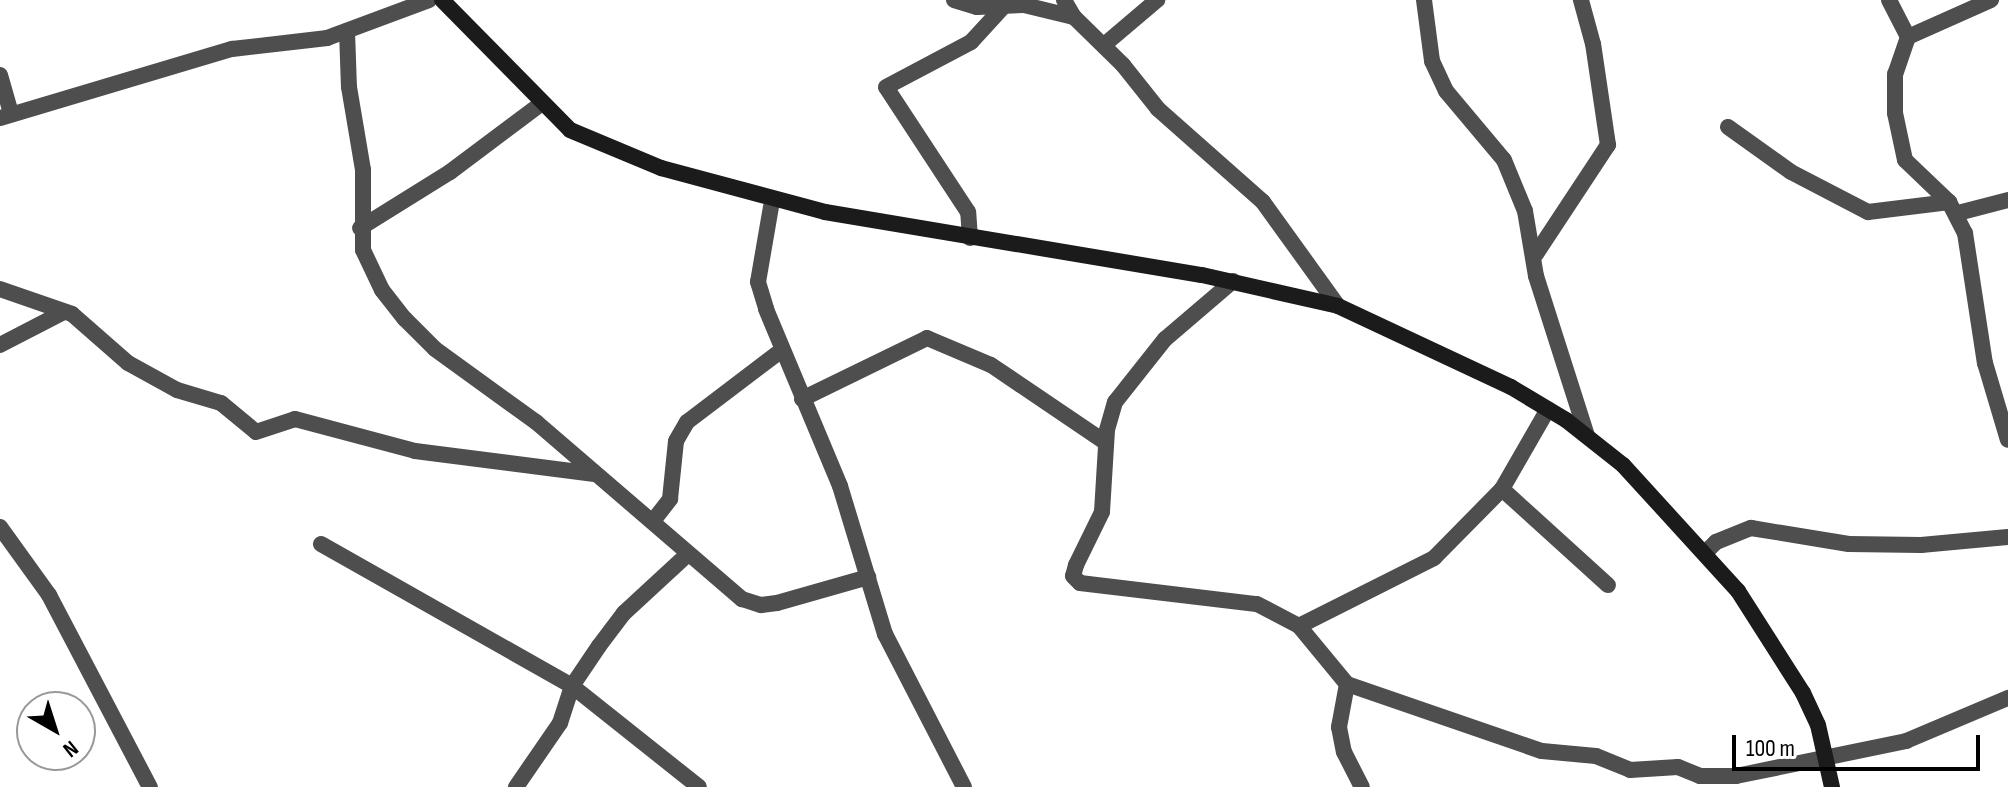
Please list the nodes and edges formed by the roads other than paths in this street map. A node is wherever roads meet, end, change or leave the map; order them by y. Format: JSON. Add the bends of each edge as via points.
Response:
{"nodes":[{"id":1,"x":429,"y":0,"type":"edge"},
{"id":2,"x":442,"y":0,"type":"edge"},
{"id":3,"x":954,"y":0,"type":"edge"},
{"id":4,"x":1064,"y":0,"type":"edge"},
{"id":5,"x":1157,"y":0,"type":"edge"},
{"id":6,"x":1424,"y":0,"type":"edge"},
{"id":7,"x":1581,"y":0,"type":"edge"},
{"id":8,"x":1889,"y":0,"type":"edge"},
{"id":9,"x":1991,"y":0,"type":"edge"},
{"id":10,"x":1005,"y":5,"type":"junction"},
{"id":11,"x":1074,"y":17,"type":"junction"},
{"id":12,"x":347,"y":31,"type":"junction"},
{"id":13,"x":1908,"y":37,"type":"junction"},
{"id":14,"x":1104,"y":45,"type":"junction"},
{"id":15,"x":0,"y":75,"type":"edge"},
{"id":16,"x":541,"y":104,"type":"junction"},
{"id":17,"x":5,"y":116,"type":"edge"},
{"id":18,"x":1728,"y":127,"type":"dead end"},
{"id":19,"x":2008,"y":200,"type":"edge"},
{"id":20,"x":772,"y":201,"type":"junction"},
{"id":21,"x":1954,"y":207,"type":"junction"},
{"id":22,"x":360,"y":228,"type":"junction"},
{"id":23,"x":970,"y":238,"type":"junction"},
{"id":24,"x":1536,"y":254,"type":"junction"},
{"id":25,"x":1233,"y":281,"type":"junction"},
{"id":26,"x":0,"y":289,"type":"edge"},
{"id":27,"x":1338,"y":306,"type":"junction"},
{"id":28,"x":64,"y":312,"type":"junction"},
{"id":29,"x":0,"y":345,"type":"edge"},
{"id":30,"x":782,"y":350,"type":"junction"},
{"id":31,"x":802,"y":399,"type":"junction"},
{"id":32,"x":1548,"y":409,"type":"junction"},
{"id":33,"x":1587,"y":436,"type":"junction"},
{"id":34,"x":2008,"y":440,"type":"edge"},
{"id":35,"x":1106,"y":443,"type":"junction"},
{"id":36,"x":595,"y":474,"type":"junction"},
{"id":37,"x":1502,"y":489,"type":"junction"},
{"id":38,"x":653,"y":521,"type":"junction"},
{"id":39,"x":0,"y":527,"type":"edge"},
{"id":40,"x":2008,"y":537,"type":"edge"},
{"id":41,"x":321,"y":544,"type":"dead end"},
{"id":42,"x":1705,"y":553,"type":"junction"},
{"id":43,"x":688,"y":554,"type":"junction"},
{"id":44,"x":868,"y":577,"type":"junction"},
{"id":45,"x":1608,"y":585,"type":"dead end"},
{"id":46,"x":1299,"y":626,"type":"junction"},
{"id":47,"x":1347,"y":684,"type":"junction"},
{"id":48,"x":572,"y":686,"type":"junction"},
{"id":49,"x":2008,"y":698,"type":"edge"},
{"id":50,"x":1825,"y":756,"type":"junction"},
{"id":51,"x":150,"y":787,"type":"edge"},
{"id":52,"x":516,"y":787,"type":"edge"},
{"id":53,"x":699,"y":787,"type":"edge"},
{"id":54,"x":964,"y":787,"type":"edge"},
{"id":55,"x":1362,"y":787,"type":"edge"},
{"id":56,"x":1832,"y":787,"type":"edge"}],
"edges":[{"from":1,"to":12,"type":"street"},
{"from":2,"to":16,"type":"street"},
{"from":3,"to":10,"type":"street","via":[[977,7]]},
{"from":4,"to":11,"type":"street"},
{"from":5,"to":14,"type":"street"},
{"from":6,"to":24,"type":"street","via":[[1432,61],[1446,91],[1504,160]]},
{"from":7,"to":24,"type":"street","via":[[1608,145]]},
{"from":8,"to":13,"type":"street"},
{"from":9,"to":13,"type":"street"},
{"from":10,"to":11,"type":"street"},
{"from":10,"to":23,"type":"street","via":[[962,48],[886,87],[886,95],[968,212]]},
{"from":11,"to":14,"type":"street"},
{"from":12,"to":17,"type":"street","via":[[232,49]]},
{"from":12,"to":22,"type":"street","via":[[349,87],[363,170]]},
{"from":13,"to":21,"type":"street","via":[[1895,74],[1900,150],[1916,173]]},
{"from":14,"to":27,"type":"street","via":[[1158,109],[1263,202]]},
{"from":15,"to":17,"type":"street"},
{"from":16,"to":20,"type":"street","via":[[594,143]]},
{"from":16,"to":22,"type":"street","via":[[450,172]]},
{"from":18,"to":21,"type":"street","via":[[1791,172],[1868,212]]},
{"from":19,"to":21,"type":"street"},
{"from":20,"to":23,"type":"street"},
{"from":20,"to":30,"type":"street","via":[[758,282]]},
{"from":21,"to":34,"type":"street","via":[[1985,363]]},
{"from":22,"to":36,"type":"street","via":[[363,250],[382,290],[405,319],[435,349],[536,422]]},
{"from":23,"to":25,"type":"street"},
{"from":24,"to":33,"type":"street","via":[[1536,276]]},
{"from":25,"to":27,"type":"street"},
{"from":25,"to":35,"type":"street","via":[[1139,367],[1115,402]]},
{"from":26,"to":28,"type":"street"},
{"from":27,"to":32,"type":"street"},
{"from":28,"to":29,"type":"street"},
{"from":28,"to":36,"type":"street","via":[[79,318],[128,363],[177,390],[221,403],[256,432],[295,419],[415,451]]},
{"from":30,"to":31,"type":"street"},
{"from":30,"to":38,"type":"street","via":[[687,422],[676,441],[670,499]]},
{"from":31,"to":35,"type":"street","via":[[927,338],[991,365]]},
{"from":31,"to":44,"type":"street","via":[[840,486]]},
{"from":32,"to":33,"type":"street"},
{"from":32,"to":37,"type":"street"},
{"from":33,"to":42,"type":"street","via":[[1623,465]]},
{"from":35,"to":46,"type":"street","via":[[1102,512],[1076,565],[1073,576],[1080,583],[1257,604]]},
{"from":36,"to":38,"type":"street"},
{"from":37,"to":45,"type":"street"},
{"from":37,"to":46,"type":"street","via":[[1434,558]]},
{"from":38,"to":43,"type":"street"},
{"from":39,"to":51,"type":"street","via":[[49,595]]},
{"from":40,"to":42,"type":"street","via":[[1921,545],[1849,544],[1751,528],[1716,542]]},
{"from":41,"to":48,"type":"street"},
{"from":42,"to":50,"type":"street","via":[[1738,591],[1803,693]]},
{"from":43,"to":44,"type":"street","via":[[742,599],[761,605]]},
{"from":43,"to":48,"type":"street","via":[[624,613]]},
{"from":44,"to":54,"type":"street","via":[[885,634]]},
{"from":46,"to":47,"type":"street"},
{"from":47,"to":50,"type":"street","via":[[1542,751],[1596,756],[1630,770],[1678,767],[1715,777]]},
{"from":47,"to":55,"type":"street","via":[[1339,727],[1344,752]]},
{"from":48,"to":52,"type":"street","via":[[560,723]]},
{"from":48,"to":53,"type":"street"},
{"from":49,"to":50,"type":"street","via":[[1906,741]]},
{"from":50,"to":56,"type":"street"}]}
